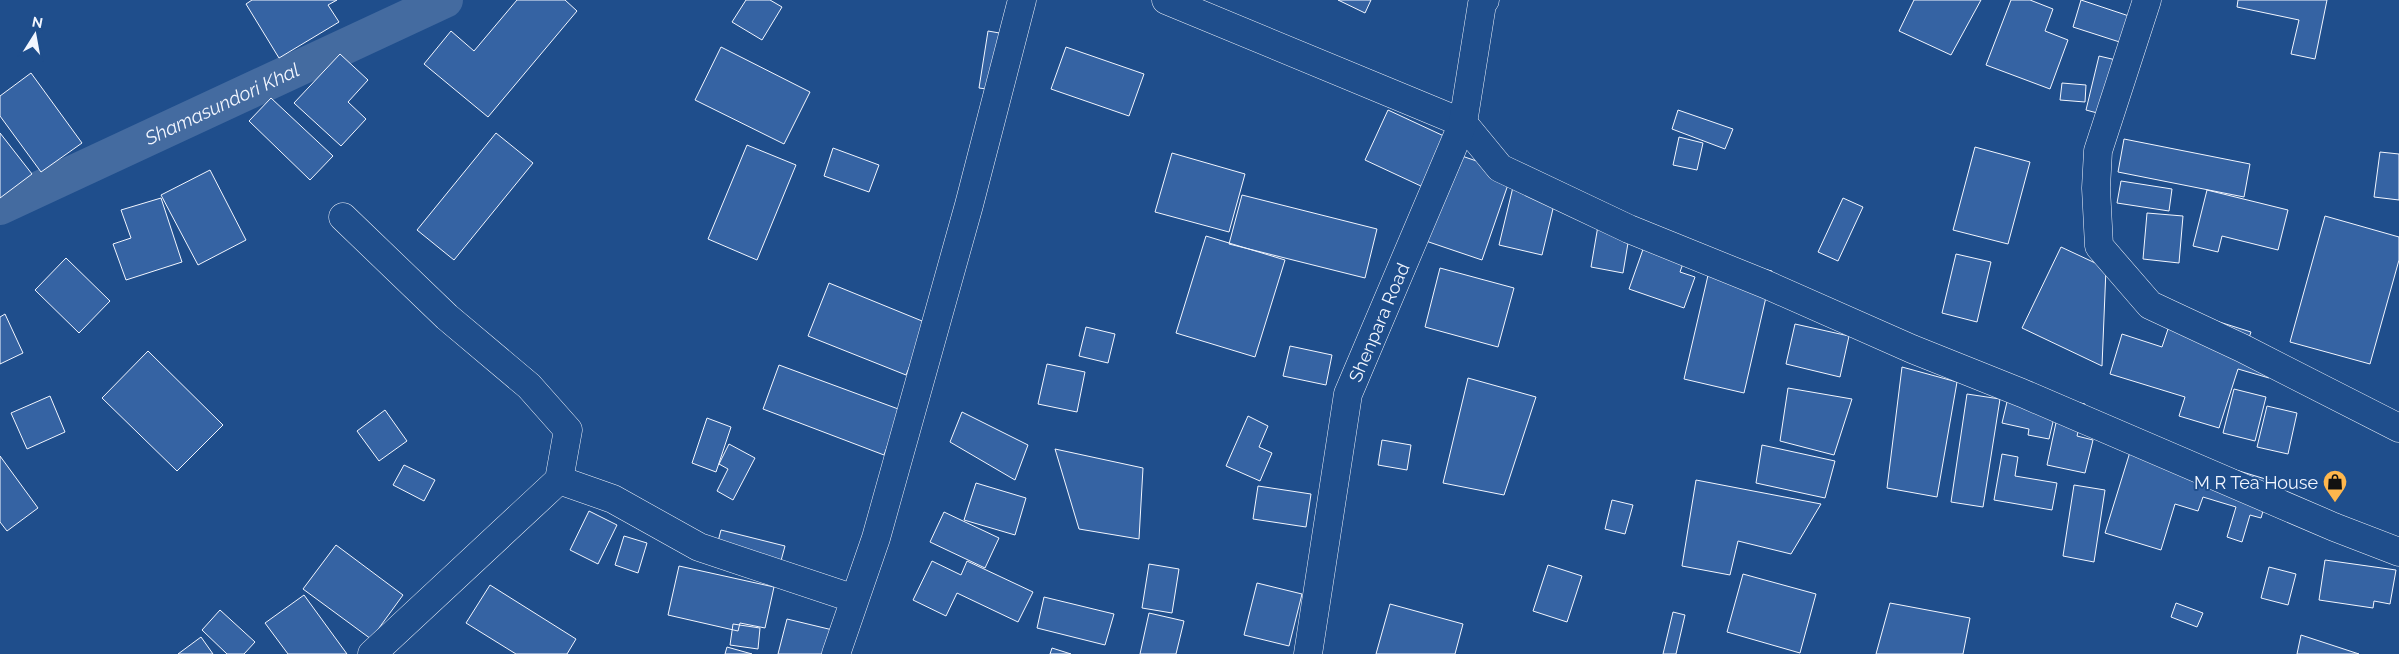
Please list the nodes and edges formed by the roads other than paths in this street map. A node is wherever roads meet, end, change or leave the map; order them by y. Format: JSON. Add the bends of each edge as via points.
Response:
{"nodes":[{"id":1,"x":1022,"y":0,"type":"edge"},
{"id":2,"x":1166,"y":0,"type":"edge"},
{"id":3,"x":1486,"y":0,"type":"edge"},
{"id":4,"x":2147,"y":0,"type":"edge"},
{"id":5,"x":1463,"y":123,"type":"junction"},
{"id":6,"x":343,"y":217,"type":"dead end"},
{"id":7,"x":2399,"y":428,"type":"edge"},
{"id":8,"x":559,"y":480,"type":"junction"},
{"id":9,"x":2399,"y":552,"type":"edge"},
{"id":10,"x":855,"y":599,"type":"junction"},
{"id":11,"x":372,"y":654,"type":"edge"},
{"id":12,"x":836,"y":654,"type":"edge"},
{"id":13,"x":1308,"y":654,"type":"edge"}],
"edges":[{"from":1,"to":10,"type":"street","via":[[970,204],[876,538]]},
{"from":2,"to":5,"type":"street"},
{"from":3,"to":5,"type":"street","name":"Shenpara Road","via":[[1482,4]]},
{"from":4,"to":7,"type":"street","via":[[2098,151],[2099,246],[2150,305]]},
{"from":5,"to":9,"type":"street","via":[[1500,168],[1629,229]]},
{"from":5,"to":13,"type":"street","name":"Shenpara Road","via":[[1348,394]]},
{"from":6,"to":8,"type":"street","via":[[447,317],[529,386],[568,430]]},
{"from":8,"to":10,"type":"street","via":[[613,499],[699,547]]},
{"from":8,"to":11,"type":"street"},
{"from":10,"to":12,"type":"street"}]}
